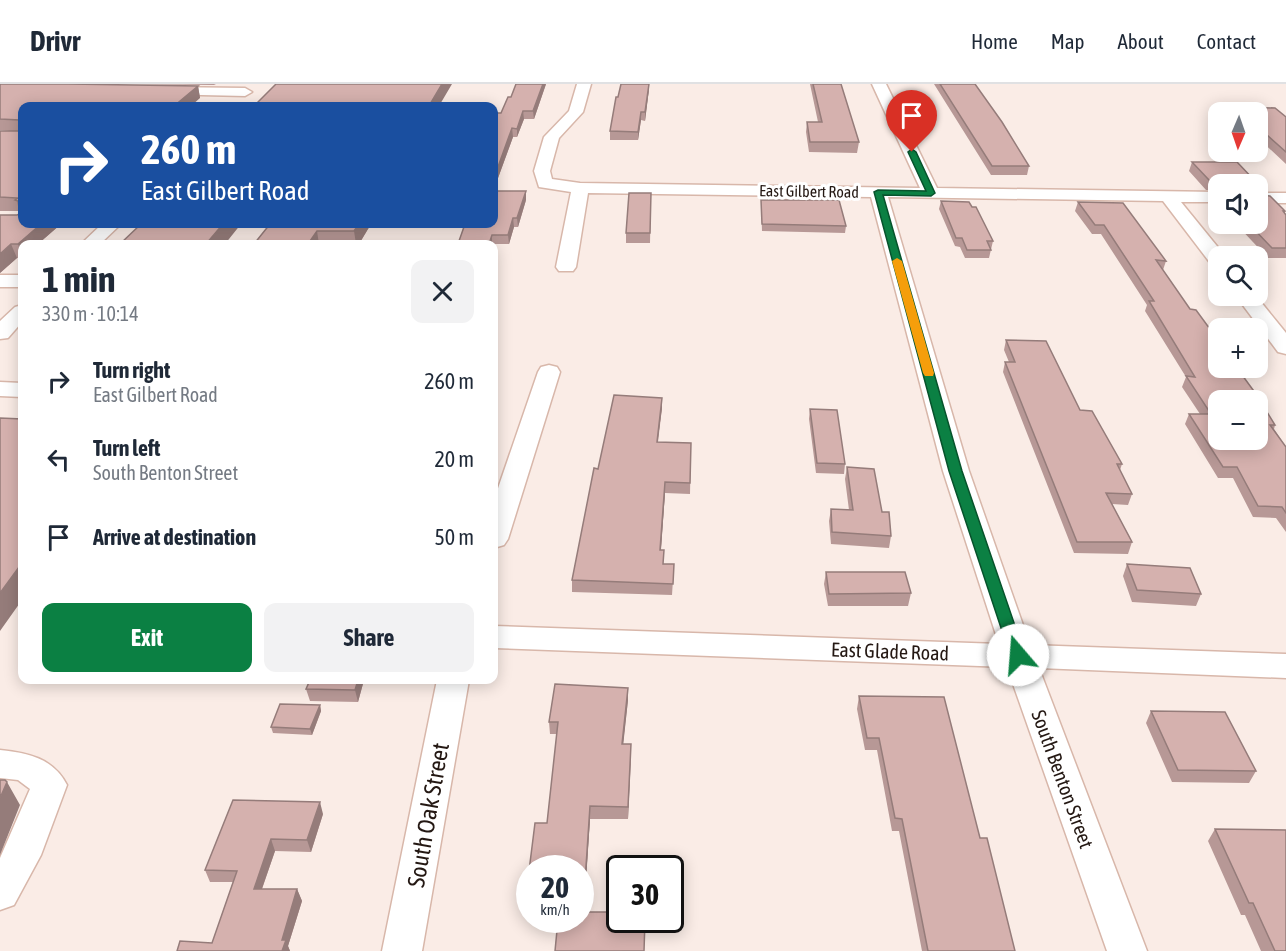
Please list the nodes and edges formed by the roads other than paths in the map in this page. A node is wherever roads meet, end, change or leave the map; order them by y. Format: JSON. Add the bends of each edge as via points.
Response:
{"nodes":[{"id":1,"x":584,"y":84,"type":"edge"},
{"id":2,"x":879,"y":84,"type":"edge"},
{"id":3,"x":249,"y":88,"type":"edge"},
{"id":4,"x":152,"y":90,"type":"edge"},
{"id":5,"x":234,"y":102,"type":"edge"},
{"id":6,"x":580,"y":188,"type":"junction"},
{"id":7,"x":878,"y":192,"type":"junction"},
{"id":8,"x":931,"y":193,"type":"junction"},
{"id":9,"x":1168,"y":197,"type":"junction"},
{"id":10,"x":1208,"y":197,"type":"edge"},
{"id":11,"x":1268,"y":198,"type":"edge"},
{"id":12,"x":1286,"y":198,"type":"edge"},
{"id":13,"x":108,"y":228,"type":"edge"},
{"id":14,"x":94,"y":240,"type":"edge"},
{"id":15,"x":1208,"y":247,"type":"edge"},
{"id":16,"x":566,"y":267,"type":"dead end"},
{"id":17,"x":0,"y":281,"type":"edge"},
{"id":18,"x":18,"y":281,"type":"edge"},
{"id":19,"x":1254,"y":306,"type":"edge"},
{"id":20,"x":18,"y":315,"type":"edge"},
{"id":21,"x":0,"y":333,"type":"edge"},
{"id":22,"x":1286,"y":347,"type":"edge"},
{"id":23,"x":549,"y":372,"type":"dead end"},
{"id":24,"x":0,"y":389,"type":"edge"},
{"id":25,"x":18,"y":390,"type":"edge"},
{"id":26,"x":498,"y":526,"type":"edge"},
{"id":27,"x":498,"y":637,"type":"edge"},
{"id":28,"x":1018,"y":655,"type":"junction"},
{"id":29,"x":1286,"y":666,"type":"edge"},
{"id":30,"x":452,"y":684,"type":"edge"},
{"id":31,"x":0,"y":764,"type":"edge"},
{"id":32,"x":0,"y":892,"type":"edge"},
{"id":33,"x":402,"y":951,"type":"edge"},
{"id":34,"x":1127,"y":951,"type":"edge"}],
"edges":[{"from":1,"to":6,"type":"street","via":[[576,112],[552,137],[542,171],[545,183]]},
{"from":2,"to":8,"type":"street"},
{"from":3,"to":4,"type":"street"},
{"from":3,"to":5,"type":"street"},
{"from":6,"to":7,"type":"street","name":"East Gilbert Road"},
{"from":6,"to":16,"type":"street"},
{"from":7,"to":8,"type":"street","name":"East Gilbert Road"},
{"from":7,"to":28,"type":"street","name":"South Benton Street","via":[[956,471]]},
{"from":8,"to":9,"type":"street","name":"East Gilbert Road"},
{"from":9,"to":10,"type":"street","name":"East Gilbert Road"},
{"from":9,"to":15,"type":"street"},
{"from":11,"to":12,"type":"street"},
{"from":13,"to":14,"type":"street"},
{"from":17,"to":18,"type":"street"},
{"from":19,"to":22,"type":"street"},
{"from":20,"to":21,"type":"street"},
{"from":23,"to":26,"type":"street"},
{"from":24,"to":25,"type":"street"},
{"from":27,"to":28,"type":"street","name":"East Glade Road"},
{"from":28,"to":29,"type":"street","name":"East Glade Road"},
{"from":28,"to":34,"type":"street","name":"South Benton Street"},
{"from":30,"to":33,"type":"street","name":"South Oak Street"},
{"from":31,"to":32,"type":"street","via":[[27,767],[49,785],[22,855]]}]}
